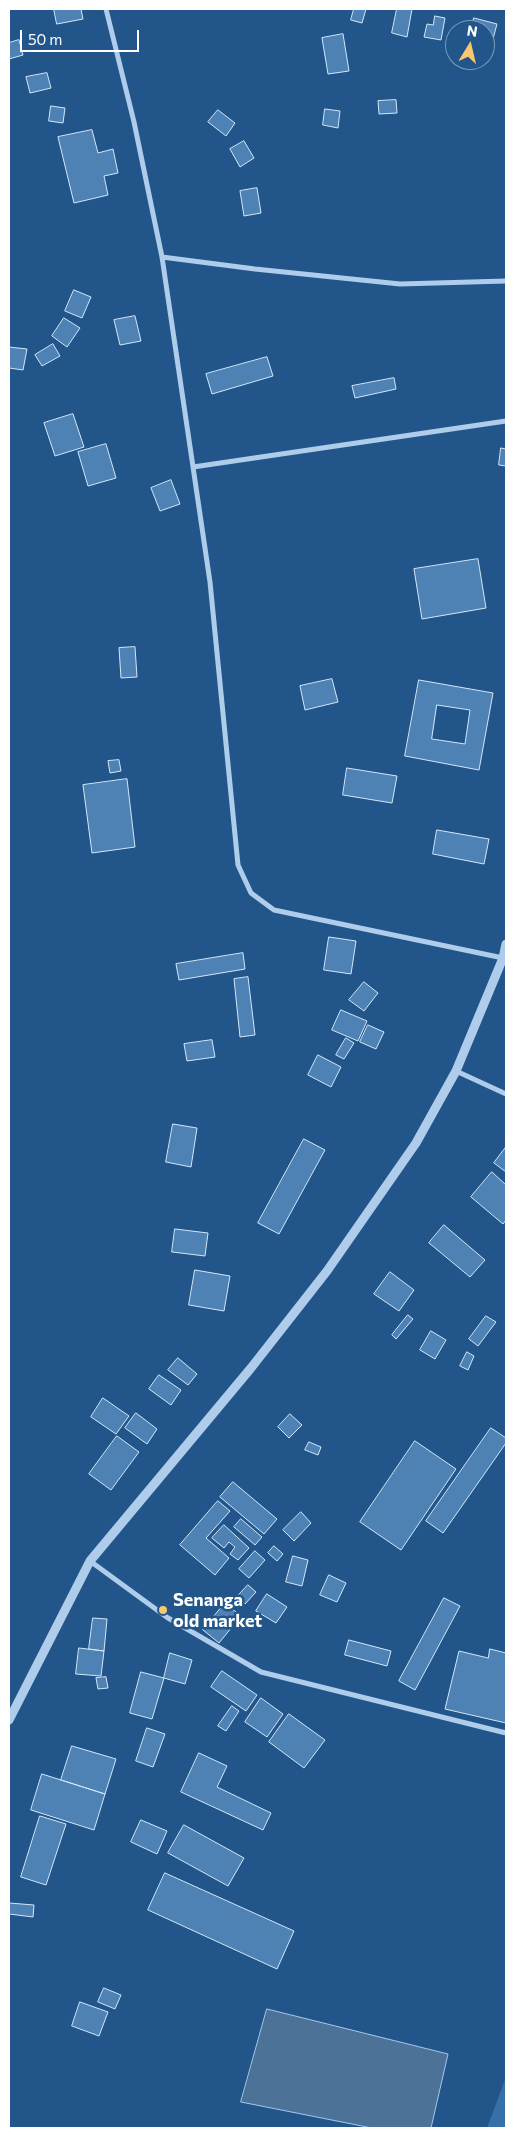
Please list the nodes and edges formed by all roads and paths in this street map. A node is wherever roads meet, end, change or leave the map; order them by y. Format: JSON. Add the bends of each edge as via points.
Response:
{"nodes":[{"id":1,"x":106,"y":9,"type":"edge"},
{"id":2,"x":162,"y":256,"type":"junction"},
{"id":3,"x":506,"y":281,"type":"edge"},
{"id":4,"x":506,"y":421,"type":"edge"},
{"id":5,"x":193,"y":467,"type":"junction"},
{"id":6,"x":506,"y":944,"type":"edge"},
{"id":7,"x":503,"y":958,"type":"junction"},
{"id":8,"x":456,"y":1071,"type":"junction"},
{"id":9,"x":506,"y":1094,"type":"edge"},
{"id":10,"x":90,"y":1561,"type":"junction"},
{"id":11,"x":9,"y":1720,"type":"edge"},
{"id":12,"x":506,"y":1733,"type":"edge"}],
"edges":[{"from":1,"to":2,"type":"street"},
{"from":2,"to":3,"type":"street","via":[[400,284]]},
{"from":2,"to":5,"type":"street"},
{"from":4,"to":5,"type":"street"},
{"from":5,"to":7,"type":"street","via":[[210,582],[238,865],[251,893],[274,910]]},
{"from":6,"to":7,"type":"street"},
{"from":7,"to":8,"type":"street"},
{"from":8,"to":9,"type":"street"},
{"from":8,"to":10,"type":"street","via":[[416,1143],[327,1271],[251,1368]]},
{"from":10,"to":11,"type":"street"},
{"from":10,"to":12,"type":"street","via":[[168,1618],[261,1672]]}]}
